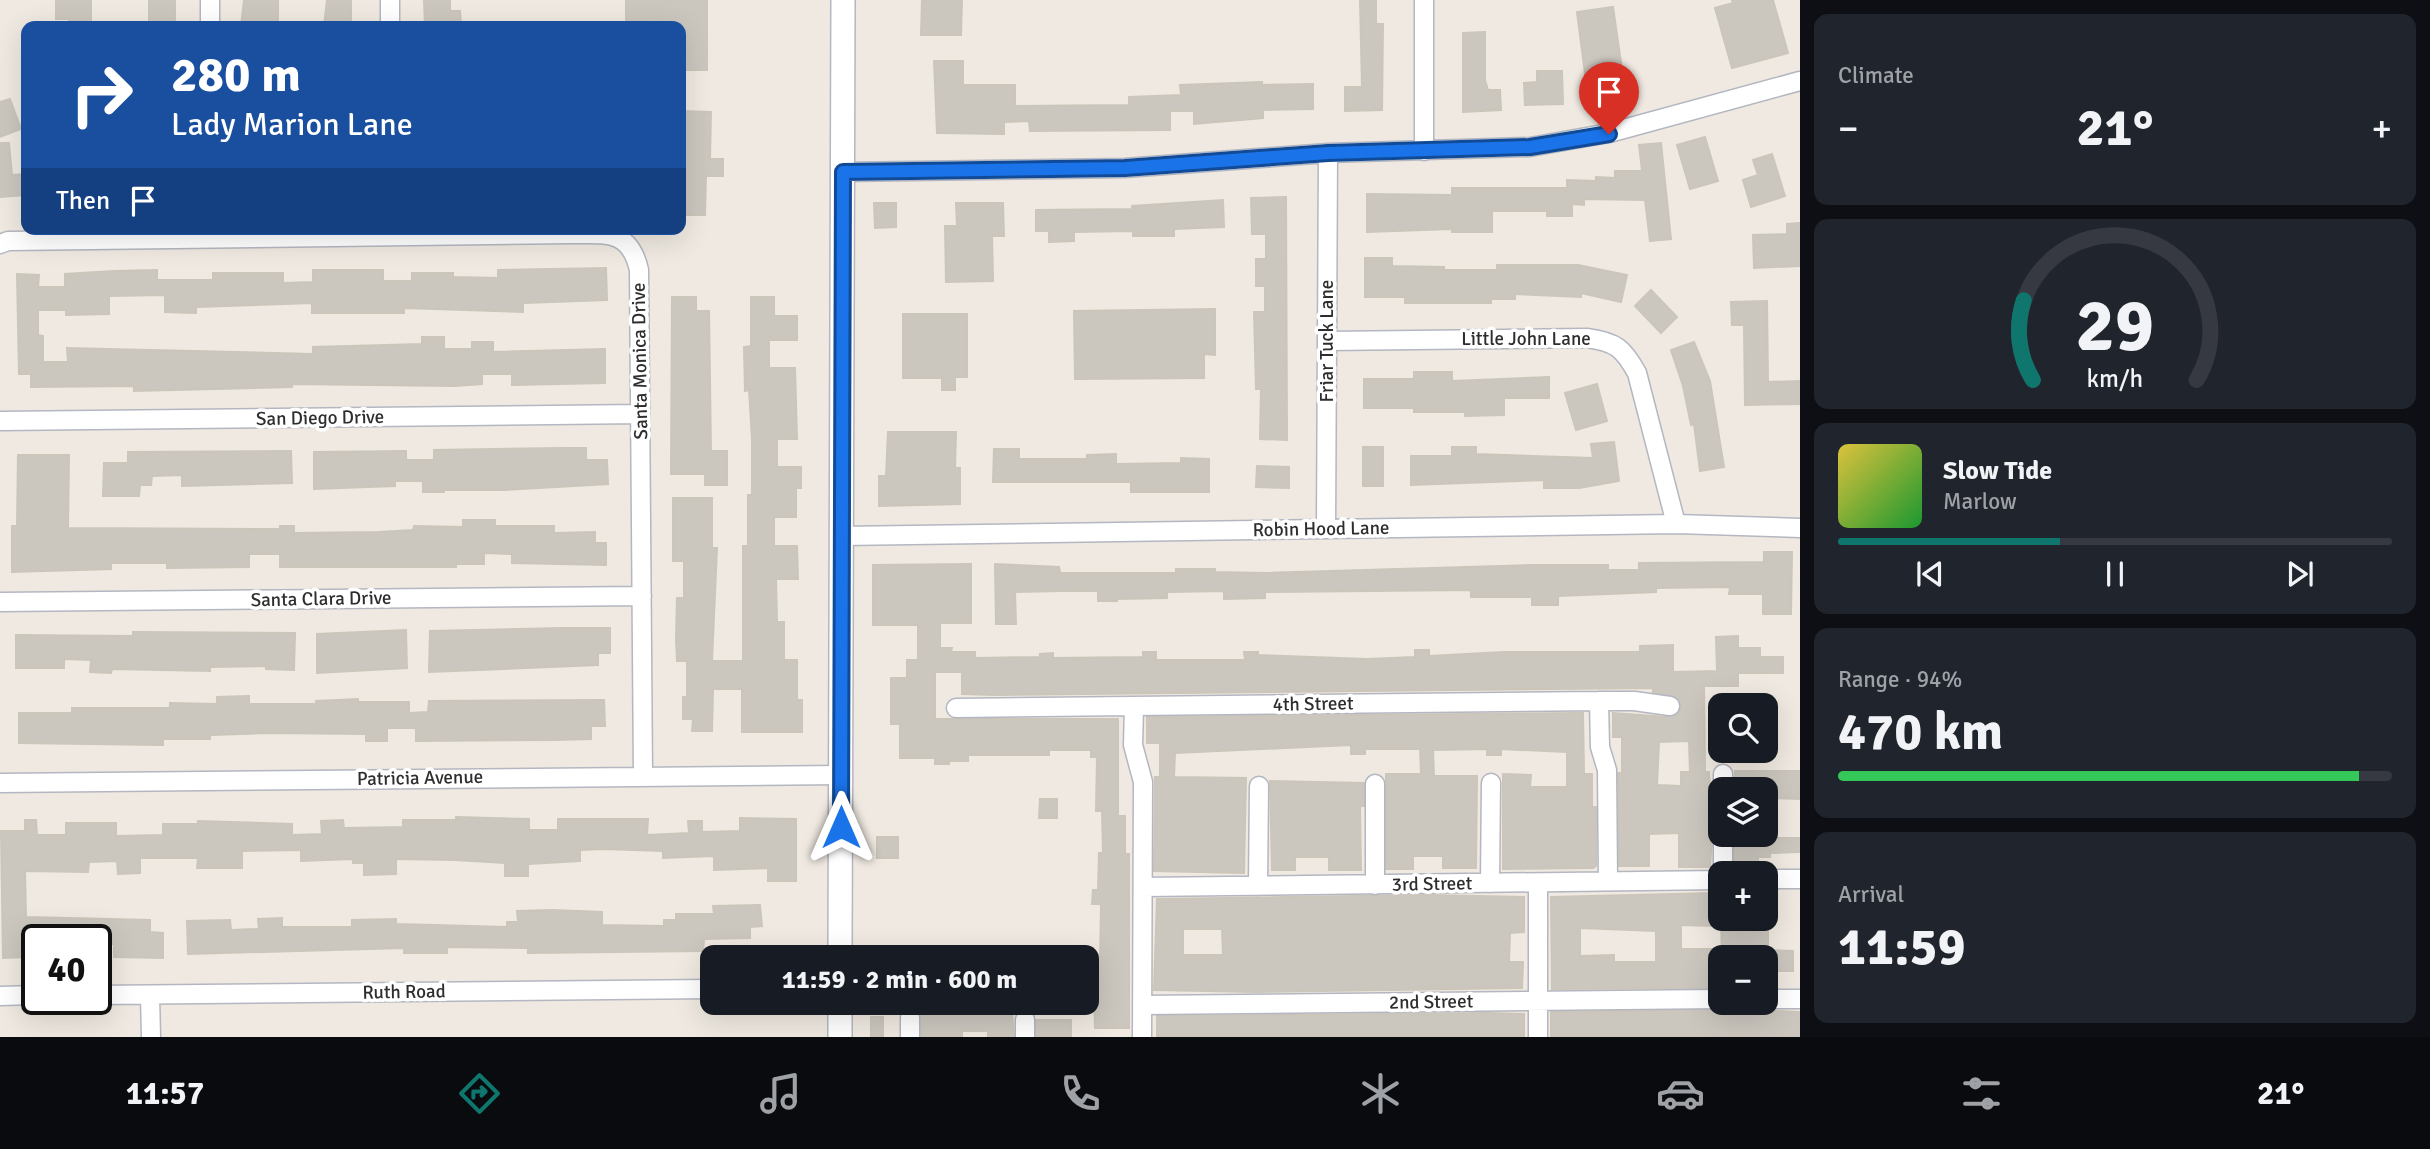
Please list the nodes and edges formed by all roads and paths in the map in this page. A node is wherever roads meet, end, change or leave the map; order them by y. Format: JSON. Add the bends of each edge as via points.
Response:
{"nodes":[{"id":1,"x":210,"y":0,"type":"edge"},
{"id":2,"x":390,"y":0,"type":"edge"},
{"id":3,"x":843,"y":0,"type":"edge"},
{"id":4,"x":1424,"y":0,"type":"edge"},
{"id":5,"x":210,"y":21,"type":"edge"},
{"id":6,"x":390,"y":21,"type":"edge"},
{"id":7,"x":1800,"y":81,"type":"edge"},
{"id":8,"x":1424,"y":152,"type":"junction"},
{"id":9,"x":1328,"y":153,"type":"junction"},
{"id":10,"x":843,"y":172,"type":"junction"},
{"id":11,"x":180,"y":235,"type":"edge"},
{"id":12,"x":610,"y":235,"type":"edge"},
{"id":13,"x":0,"y":244,"type":"edge"},
{"id":14,"x":1327,"y":341,"type":"junction"},
{"id":15,"x":640,"y":414,"type":"junction"},
{"id":16,"x":0,"y":421,"type":"edge"},
{"id":17,"x":1676,"y":524,"type":"junction"},
{"id":18,"x":1800,"y":528,"type":"edge"},
{"id":19,"x":1326,"y":529,"type":"junction"},
{"id":20,"x":842,"y":536,"type":"junction"},
{"id":21,"x":642,"y":596,"type":"junction"},
{"id":22,"x":0,"y":601,"type":"edge"},
{"id":23,"x":1599,"y":701,"type":"junction"},
{"id":24,"x":1670,"y":706,"type":"dead end"},
{"id":25,"x":1134,"y":707,"type":"junction"},
{"id":26,"x":956,"y":708,"type":"dead end"},
{"id":27,"x":841,"y":775,"type":"junction"},
{"id":28,"x":643,"y":776,"type":"junction"},
{"id":29,"x":0,"y":783,"type":"edge"},
{"id":30,"x":1491,"y":783,"type":"dead end"},
{"id":31,"x":1375,"y":784,"type":"dead end"},
{"id":32,"x":1259,"y":786,"type":"dead end"},
{"id":33,"x":1778,"y":879,"type":"edge"},
{"id":34,"x":1800,"y":879,"type":"edge"},
{"id":35,"x":1708,"y":880,"type":"edge"},
{"id":36,"x":1608,"y":881,"type":"junction"},
{"id":37,"x":1490,"y":883,"type":"junction"},
{"id":38,"x":1538,"y":884,"type":"junction"},
{"id":39,"x":1375,"y":885,"type":"junction"},
{"id":40,"x":1258,"y":886,"type":"junction"},
{"id":41,"x":1144,"y":887,"type":"junction"},
{"id":42,"x":840,"y":945,"type":"edge"},
{"id":43,"x":700,"y":989,"type":"edge"},
{"id":44,"x":21,"y":995,"type":"edge"},
{"id":45,"x":112,"y":995,"type":"edge"},
{"id":46,"x":150,"y":995,"type":"junction"},
{"id":47,"x":0,"y":996,"type":"edge"},
{"id":48,"x":1708,"y":999,"type":"edge"},
{"id":49,"x":1778,"y":999,"type":"edge"},
{"id":50,"x":1800,"y":999,"type":"edge"},
{"id":51,"x":1539,"y":1000,"type":"junction"},
{"id":52,"x":1143,"y":1005,"type":"junction"},
{"id":53,"x":840,"y":1015,"type":"edge"},
{"id":54,"x":910,"y":1018,"type":"dead end"},
{"id":55,"x":151,"y":1037,"type":"edge"},
{"id":56,"x":840,"y":1037,"type":"edge"},
{"id":57,"x":911,"y":1037,"type":"edge"},
{"id":58,"x":1143,"y":1037,"type":"edge"},
{"id":59,"x":1538,"y":1037,"type":"edge"}],
"edges":[{"from":1,"to":5,"type":"street"},
{"from":2,"to":6,"type":"street"},
{"from":3,"to":10,"type":"street"},
{"from":4,"to":8,"type":"street"},
{"from":7,"to":8,"type":"street","via":[[1609,134],[1530,147]]},
{"from":8,"to":9,"type":"street"},
{"from":9,"to":10,"type":"street","via":[[1125,168]]},
{"from":9,"to":14,"type":"street","name":"Friar Tuck Lane"},
{"from":10,"to":20,"type":"street"},
{"from":11,"to":13,"type":"street","name":"Santa Monica Drive"},
{"from":12,"to":15,"type":"street","name":"Santa Monica Drive","via":[[620,238],[635,256],[639,270]]},
{"from":14,"to":17,"type":"street","name":"Little John Lane","via":[[1607,341],[1625,352],[1637,373]]},
{"from":14,"to":19,"type":"street","name":"Friar Tuck Lane"},
{"from":15,"to":16,"type":"street","name":"San Diego Drive"},
{"from":15,"to":21,"type":"street","name":"Santa Monica Drive"},
{"from":17,"to":18,"type":"street","name":"Robin Hood Lane"},
{"from":17,"to":19,"type":"street","name":"Robin Hood Lane"},
{"from":19,"to":20,"type":"street","name":"Robin Hood Lane"},
{"from":20,"to":27,"type":"street"},
{"from":21,"to":22,"type":"street","name":"Santa Clara Drive"},
{"from":21,"to":28,"type":"street","name":"Santa Monica Drive"},
{"from":23,"to":24,"type":"street","name":"4th Street"},
{"from":23,"to":25,"type":"street","name":"4th Street"},
{"from":23,"to":36,"type":"street","via":[[1600,747],[1607,770]]},
{"from":25,"to":26,"type":"street","name":"4th Street"},
{"from":25,"to":41,"type":"street","via":[[1133,745],[1143,782]]},
{"from":27,"to":28,"type":"street","name":"Patricia Avenue"},
{"from":27,"to":42,"type":"street"},
{"from":28,"to":29,"type":"street","name":"Patricia Avenue"},
{"from":30,"to":37,"type":"street"},
{"from":31,"to":39,"type":"street"},
{"from":32,"to":40,"type":"street"},
{"from":33,"to":34,"type":"street"},
{"from":35,"to":36,"type":"street","name":"3rd Street"},
{"from":36,"to":38,"type":"street","name":"3rd Street"},
{"from":37,"to":38,"type":"street","name":"3rd Street"},
{"from":37,"to":39,"type":"street","name":"3rd Street"},
{"from":38,"to":51,"type":"street"},
{"from":39,"to":40,"type":"street","name":"3rd Street"},
{"from":40,"to":41,"type":"street","name":"3rd Street"},
{"from":41,"to":52,"type":"street"},
{"from":43,"to":46,"type":"street","name":"Ruth Road"},
{"from":44,"to":47,"type":"street"},
{"from":45,"to":46,"type":"street","name":"Ruth Road"},
{"from":46,"to":55,"type":"street"},
{"from":48,"to":51,"type":"street","name":"2nd Street"},
{"from":49,"to":50,"type":"street"},
{"from":51,"to":52,"type":"street","name":"2nd Street"},
{"from":51,"to":59,"type":"street"},
{"from":52,"to":58,"type":"street"},
{"from":53,"to":56,"type":"street"},
{"from":54,"to":57,"type":"street"}]}
